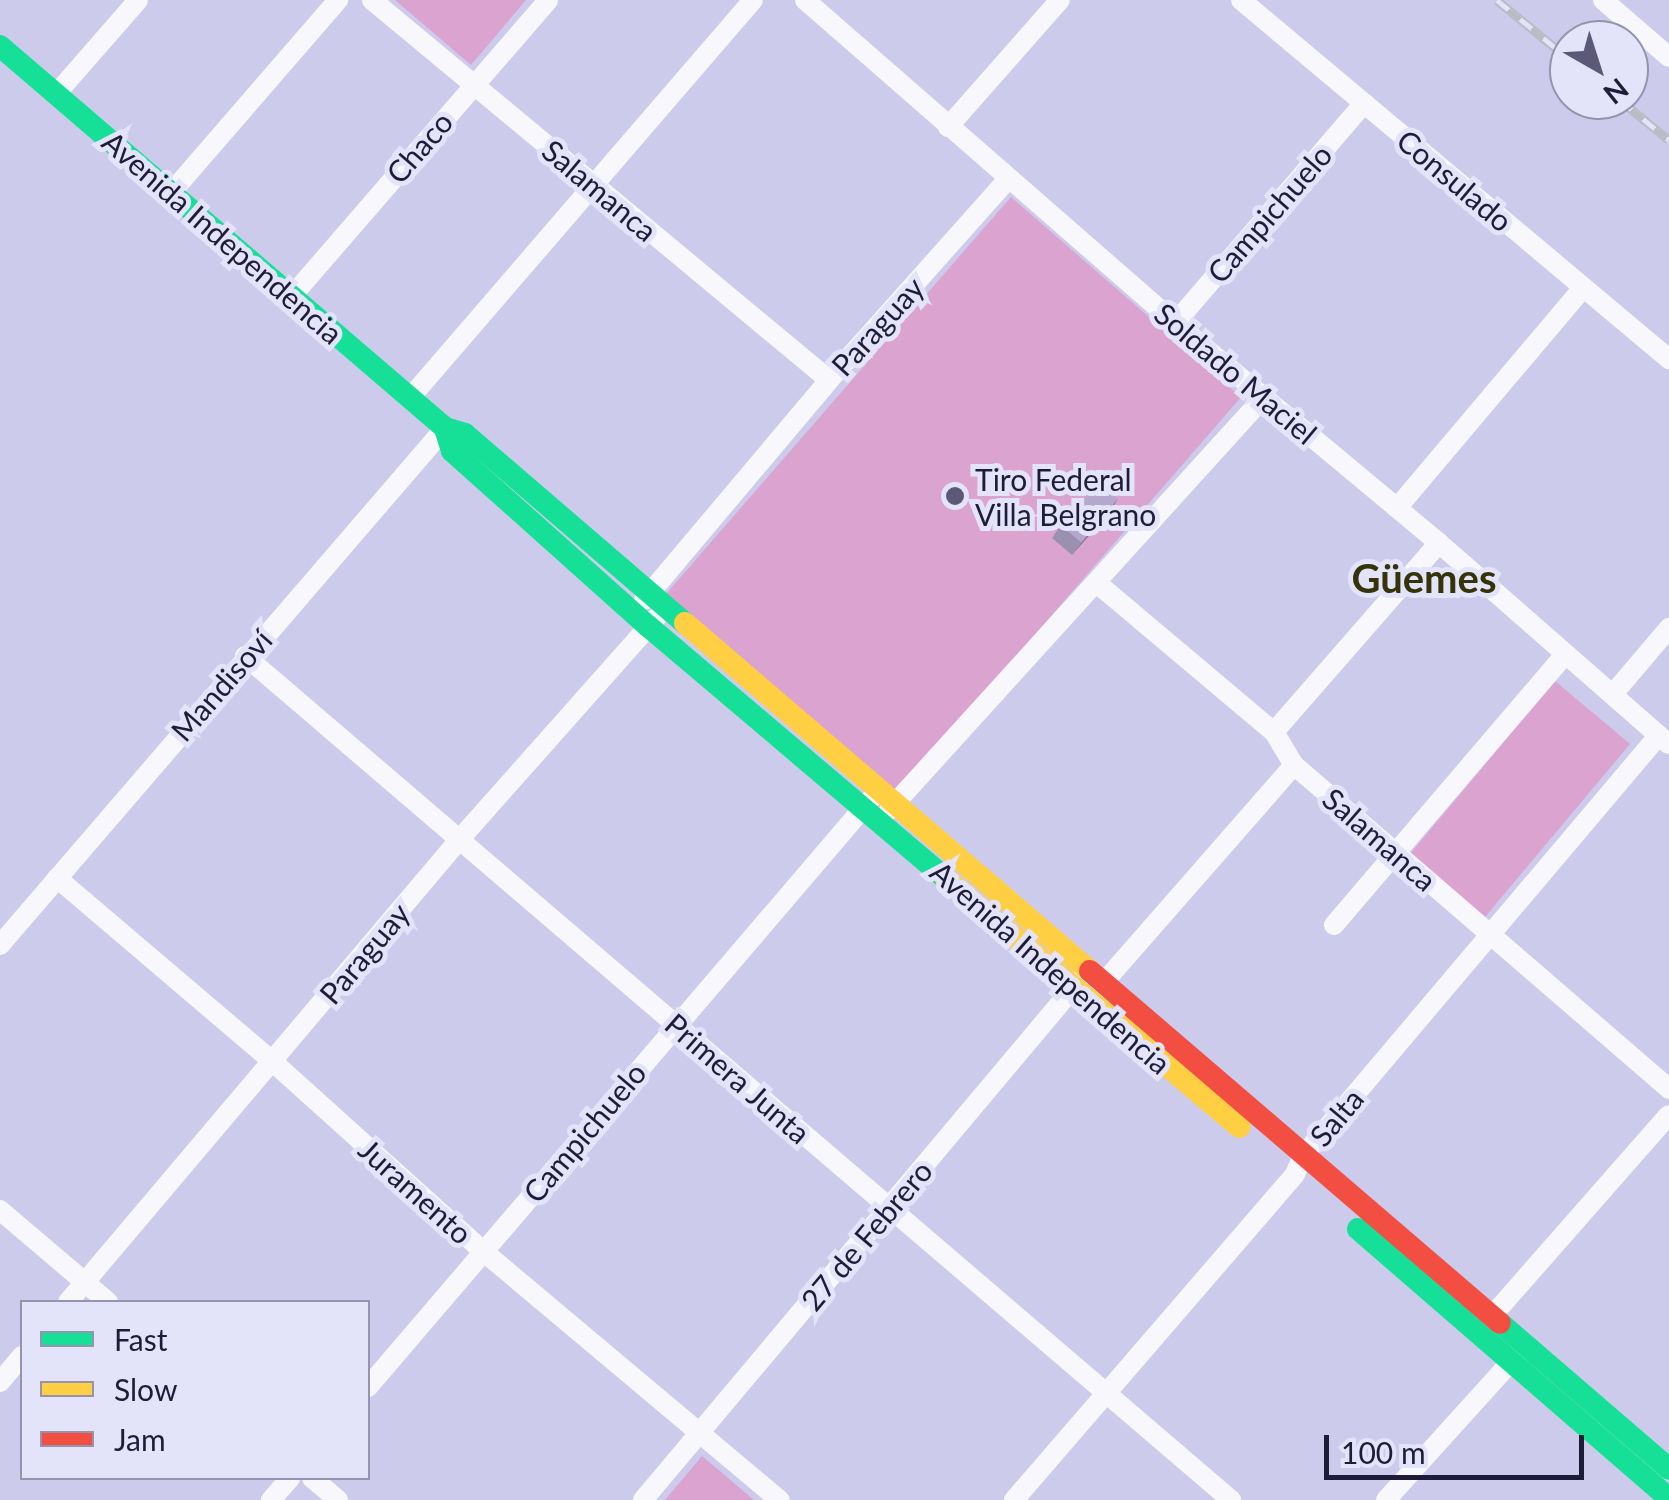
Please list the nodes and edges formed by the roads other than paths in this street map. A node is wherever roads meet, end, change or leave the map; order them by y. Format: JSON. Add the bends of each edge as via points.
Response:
{"nodes":[{"id":1,"x":138,"y":0,"type":"edge"},
{"id":2,"x":338,"y":0,"type":"edge"},
{"id":3,"x":372,"y":0,"type":"edge"},
{"id":4,"x":548,"y":0,"type":"edge"},
{"id":5,"x":754,"y":0,"type":"edge"},
{"id":6,"x":805,"y":0,"type":"edge"},
{"id":7,"x":1060,"y":0,"type":"edge"},
{"id":8,"x":1241,"y":0,"type":"edge"},
{"id":9,"x":1603,"y":0,"type":"edge"},
{"id":10,"x":0,"y":46,"type":"edge"},
{"id":11,"x":1669,"y":57,"type":"edge"},
{"id":12,"x":473,"y":84,"type":"junction"},
{"id":13,"x":56,"y":93,"type":"junction"},
{"id":14,"x":1364,"y":103,"type":"junction"},
{"id":15,"x":948,"y":127,"type":"junction"},
{"id":16,"x":1008,"y":179,"type":"junction"},
{"id":17,"x":592,"y":184,"type":"junction"},
{"id":18,"x":170,"y":194,"type":"junction"},
{"id":19,"x":1583,"y":288,"type":"junction"},
{"id":20,"x":292,"y":296,"type":"junction"},
{"id":21,"x":1175,"y":324,"type":"junction"},
{"id":22,"x":1669,"y":359,"type":"edge"},
{"id":23,"x":829,"y":380,"type":"junction"},
{"id":24,"x":410,"y":398,"type":"junction"},
{"id":25,"x":1264,"y":398,"type":"junction"},
{"id":26,"x":445,"y":428,"type":"junction"},
{"id":27,"x":1397,"y":508,"type":"junction"},
{"id":28,"x":1439,"y":543,"type":"junction"},
{"id":29,"x":1098,"y":584,"type":"junction"},
{"id":30,"x":658,"y":600,"type":"junction"},
{"id":31,"x":640,"y":619,"type":"junction"},
{"id":32,"x":1669,"y":628,"type":"edge"},
{"id":33,"x":1565,"y":655,"type":"junction"},
{"id":34,"x":244,"y":656,"type":"junction"},
{"id":35,"x":1612,"y":694,"type":"junction"},
{"id":36,"x":1274,"y":732,"type":"junction"},
{"id":37,"x":1664,"y":739,"type":"edge"},
{"id":38,"x":1294,"y":764,"type":"junction"},
{"id":39,"x":888,"y":795,"type":"junction"},
{"id":40,"x":872,"y":813,"type":"junction"},
{"id":41,"x":460,"y":840,"type":"junction"},
{"id":42,"x":1397,"y":854,"type":"junction"},
{"id":43,"x":57,"y":878,"type":"junction"},
{"id":44,"x":1334,"y":925,"type":"dead end"},
{"id":45,"x":1488,"y":934,"type":"junction"},
{"id":46,"x":0,"y":945,"type":"edge"},
{"id":47,"x":1088,"y":985,"type":"junction"},
{"id":48,"x":674,"y":1024,"type":"junction"},
{"id":49,"x":272,"y":1062,"type":"junction"},
{"id":50,"x":1669,"y":1089,"type":"edge"},
{"id":51,"x":1669,"y":1115,"type":"edge"},
{"id":52,"x":1299,"y":1165,"type":"junction"},
{"id":53,"x":890,"y":1208,"type":"junction"},
{"id":54,"x":0,"y":1210,"type":"edge"},
{"id":55,"x":484,"y":1252,"type":"junction"},
{"id":56,"x":84,"y":1283,"type":"junction"},
{"id":57,"x":70,"y":1300,"type":"edge"},
{"id":58,"x":105,"y":1300,"type":"edge"},
{"id":59,"x":1493,"y":1315,"type":"junction"},
{"id":60,"x":1519,"y":1353,"type":"junction"},
{"id":61,"x":20,"y":1358,"type":"edge"},
{"id":62,"x":0,"y":1382,"type":"edge"},
{"id":63,"x":370,"y":1385,"type":"edge"},
{"id":64,"x":1104,"y":1392,"type":"junction"},
{"id":65,"x":699,"y":1434,"type":"junction"},
{"id":66,"x":1669,"y":1469,"type":"edge"},
{"id":67,"x":288,"y":1480,"type":"edge"},
{"id":68,"x":314,"y":1480,"type":"edge"},
{"id":69,"x":1669,"y":1498,"type":"edge"},
{"id":70,"x":271,"y":1500,"type":"edge"},
{"id":71,"x":338,"y":1500,"type":"edge"},
{"id":72,"x":643,"y":1500,"type":"edge"},
{"id":73,"x":780,"y":1500,"type":"edge"},
{"id":74,"x":1014,"y":1500,"type":"edge"},
{"id":75,"x":1231,"y":1500,"type":"edge"},
{"id":76,"x":1386,"y":1500,"type":"edge"}],
"edges":[{"from":1,"to":13,"type":"street"},
{"from":2,"to":18,"type":"street"},
{"from":3,"to":12,"type":"street","name":"Salamanca"},
{"from":4,"to":12,"type":"street","name":"Chaco"},
{"from":5,"to":17,"type":"street"},
{"from":6,"to":15,"type":"street","name":"Soldado Maciel"},
{"from":7,"to":15,"type":"street"},
{"from":8,"to":14,"type":"street","name":"Consulado"},
{"from":9,"to":11,"type":"street"},
{"from":10,"to":13,"type":"street","name":"Avenida Independencia"},
{"from":12,"to":17,"type":"street","name":"Salamanca"},
{"from":12,"to":20,"type":"street","name":"Chaco"},
{"from":13,"to":18,"type":"street","name":"Avenida Independencia"},
{"from":14,"to":19,"type":"street","name":"Consulado"},
{"from":14,"to":21,"type":"street","name":"Campichuelo"},
{"from":15,"to":16,"type":"street","name":"Soldado Maciel"},
{"from":16,"to":21,"type":"street","name":"Soldado Maciel"},
{"from":16,"to":23,"type":"street","name":"Paraguay"},
{"from":17,"to":23,"type":"street","name":"Salamanca"},
{"from":17,"to":24,"type":"street"},
{"from":18,"to":20,"type":"street","name":"Avenida Independencia"},
{"from":19,"to":22,"type":"street","name":"Consulado"},
{"from":19,"to":27,"type":"street"},
{"from":20,"to":24,"type":"street","name":"Avenida Independencia"},
{"from":21,"to":25,"type":"street","name":"Soldado Maciel"},
{"from":23,"to":30,"type":"street","name":"Paraguay"},
{"from":24,"to":26,"type":"street","name":"Avenida Independencia"},
{"from":25,"to":27,"type":"street","name":"Soldado Maciel"},
{"from":25,"to":29,"type":"street","name":"Campichuelo"},
{"from":26,"to":30,"type":"street","name":"Avenida Independencia","via":[[466,434]]},
{"from":26,"to":31,"type":"street","name":"Avenida Independencia","via":[[452,452]]},
{"from":26,"to":34,"type":"street","name":"Mandisoví"},
{"from":27,"to":28,"type":"street","name":"Soldado Maciel"},
{"from":28,"to":33,"type":"street","name":"Soldado Maciel"},
{"from":28,"to":36,"type":"street"},
{"from":29,"to":36,"type":"street","name":"Salamanca"},
{"from":29,"to":39,"type":"street","name":"Campichuelo"},
{"from":30,"to":31,"type":"street","name":"Paraguay"},
{"from":30,"to":39,"type":"street","name":"Avenida Independencia"},
{"from":31,"to":40,"type":"street","name":"Avenida Independencia"},
{"from":31,"to":41,"type":"street","name":"Paraguay"},
{"from":32,"to":35,"type":"street"},
{"from":33,"to":35,"type":"street","name":"Soldado Maciel"},
{"from":33,"to":42,"type":"street"},
{"from":34,"to":41,"type":"street","name":"Primera Junta"},
{"from":34,"to":43,"type":"street","name":"Mandisoví"},
{"from":35,"to":37,"type":"street","name":"Soldado Maciel"},
{"from":36,"to":38,"type":"street","name":"Salamanca"},
{"from":37,"to":45,"type":"street","name":"Salta"},
{"from":38,"to":42,"type":"street","name":"Salamanca"},
{"from":38,"to":47,"type":"street","name":"27 de Febrero"},
{"from":39,"to":40,"type":"street","name":"Campichuelo"},
{"from":39,"to":47,"type":"street","name":"Avenida Independencia"},
{"from":40,"to":47,"type":"street","name":"Avenida Independencia"},
{"from":40,"to":48,"type":"street","name":"Campichuelo"},
{"from":41,"to":48,"type":"street","name":"Primera Junta"},
{"from":41,"to":49,"type":"street","name":"Paraguay"},
{"from":42,"to":44,"type":"street"},
{"from":42,"to":45,"type":"street","name":"Salamanca"},
{"from":43,"to":46,"type":"street","name":"Mandisoví"},
{"from":43,"to":49,"type":"street","name":"Juramento"},
{"from":45,"to":50,"type":"street","name":"Salamanca"},
{"from":45,"to":52,"type":"street","name":"Salta"},
{"from":47,"to":52,"type":"street","name":"Avenida Independencia"},
{"from":47,"to":53,"type":"street","name":"27 de Febrero"},
{"from":48,"to":53,"type":"street","name":"Primera Junta"},
{"from":48,"to":55,"type":"street","name":"Campichuelo"},
{"from":49,"to":55,"type":"street","name":"Juramento"},
{"from":49,"to":56,"type":"street","name":"Paraguay"},
{"from":51,"to":59,"type":"street"},
{"from":52,"to":59,"type":"street","name":"Avenida Independencia"},
{"from":52,"to":60,"type":"street","name":"Avenida Independencia"},
{"from":52,"to":64,"type":"street","name":"Salta"},
{"from":53,"to":64,"type":"street","name":"Primera Junta"},
{"from":53,"to":65,"type":"street","name":"27 de Febrero"},
{"from":54,"to":56,"type":"street"},
{"from":55,"to":63,"type":"street","name":"Campichuelo"},
{"from":55,"to":65,"type":"street","name":"Juramento"},
{"from":56,"to":57,"type":"street","name":"Paraguay"},
{"from":56,"to":58,"type":"street"},
{"from":59,"to":60,"type":"street","name":"Avenida Independencia"},
{"from":60,"to":66,"type":"street","name":"Avenida Independencia"},
{"from":60,"to":69,"type":"street","name":"Avenida Independencia"},
{"from":60,"to":76,"type":"street"},
{"from":61,"to":62,"type":"street"},
{"from":64,"to":74,"type":"street","name":"Salta"},
{"from":64,"to":75,"type":"street","name":"Primera Junta"},
{"from":65,"to":72,"type":"street","name":"27 de Febrero"},
{"from":65,"to":73,"type":"street","name":"Juramento"},
{"from":67,"to":70,"type":"street"},
{"from":68,"to":71,"type":"street"}]}
